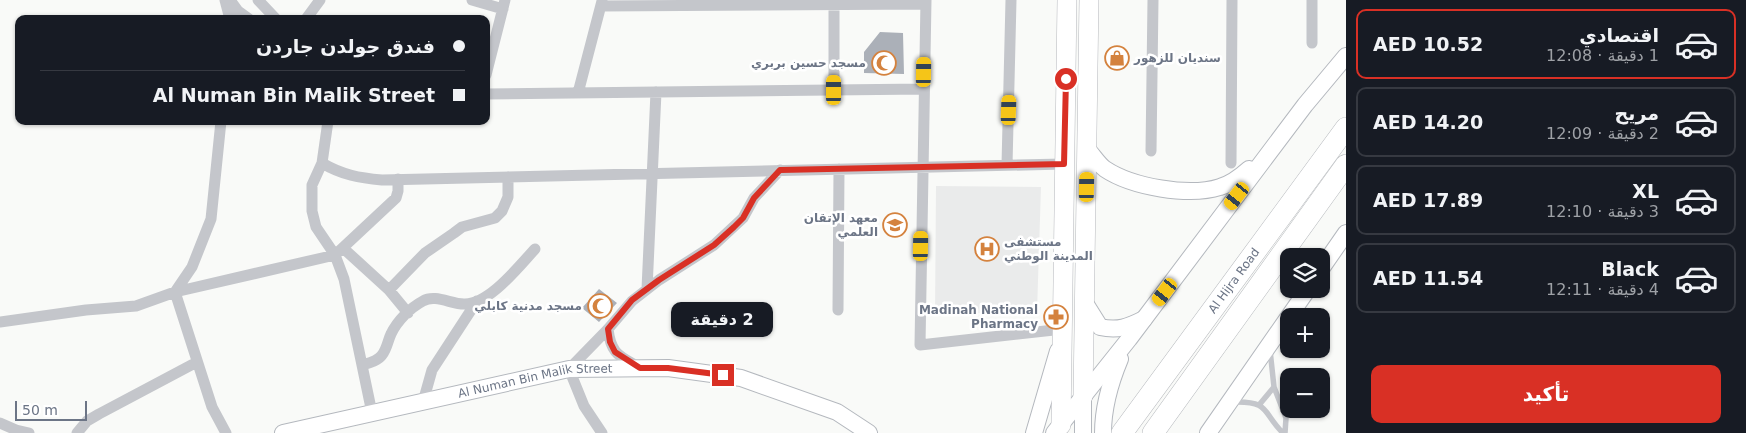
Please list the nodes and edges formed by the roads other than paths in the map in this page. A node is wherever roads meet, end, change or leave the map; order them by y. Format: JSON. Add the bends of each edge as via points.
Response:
{"nodes":[{"id":1,"x":225,"y":0,"type":"edge"},
{"id":2,"x":230,"y":0,"type":"edge"},
{"id":3,"x":258,"y":0,"type":"edge"},
{"id":4,"x":320,"y":0,"type":"edge"},
{"id":5,"x":472,"y":0,"type":"edge"},
{"id":6,"x":1011,"y":0,"type":"edge"},
{"id":7,"x":1067,"y":0,"type":"edge"},
{"id":8,"x":1089,"y":0,"type":"edge"},
{"id":9,"x":1153,"y":0,"type":"edge"},
{"id":10,"x":1232,"y":0,"type":"edge"},
{"id":11,"x":1312,"y":0,"type":"edge"},
{"id":12,"x":834,"y":2,"type":"edge"},
{"id":13,"x":925,"y":2,"type":"edge"},
{"id":14,"x":602,"y":3,"type":"edge"},
{"id":15,"x":504,"y":4,"type":"edge"},
{"id":16,"x":230,"y":15,"type":"edge"},
{"id":17,"x":244,"y":15,"type":"edge"},
{"id":18,"x":272,"y":15,"type":"edge"},
{"id":19,"x":309,"y":15,"type":"edge"},
{"id":20,"x":1312,"y":43,"type":"dead end"},
{"id":21,"x":1346,"y":56,"type":"edge"},
{"id":22,"x":490,"y":59,"type":"edge"},
{"id":23,"x":1066,"y":79,"type":"junction"},
{"id":24,"x":1088,"y":80,"type":"junction"},
{"id":25,"x":924,"y":89,"type":"junction"},
{"id":26,"x":834,"y":90,"type":"junction"},
{"id":27,"x":656,"y":92,"type":"junction"},
{"id":28,"x":578,"y":93,"type":"junction"},
{"id":29,"x":490,"y":94,"type":"edge"},
{"id":30,"x":221,"y":125,"type":"edge"},
{"id":31,"x":327,"y":125,"type":"edge"},
{"id":32,"x":1346,"y":128,"type":"edge"},
{"id":33,"x":1087,"y":149,"type":"junction"},
{"id":34,"x":1151,"y":151,"type":"dead end"},
{"id":35,"x":1268,"y":154,"type":"junction"},
{"id":36,"x":1231,"y":163,"type":"dead end"},
{"id":37,"x":322,"y":164,"type":"junction"},
{"id":38,"x":1064,"y":164,"type":"junction"},
{"id":39,"x":1008,"y":165,"type":"junction"},
{"id":40,"x":1346,"y":165,"type":"edge"},
{"id":41,"x":923,"y":167,"type":"junction"},
{"id":42,"x":839,"y":169,"type":"junction"},
{"id":43,"x":780,"y":170,"type":"junction"},
{"id":44,"x":652,"y":173,"type":"junction"},
{"id":45,"x":508,"y":177,"type":"junction"},
{"id":46,"x":398,"y":179,"type":"junction"},
{"id":47,"x":1346,"y":233,"type":"edge"},
{"id":48,"x":535,"y":249,"type":"dead end"},
{"id":49,"x":339,"y":251,"type":"junction"},
{"id":50,"x":1330,"y":256,"type":"edge"},
{"id":51,"x":647,"y":289,"type":"junction"},
{"id":52,"x":389,"y":290,"type":"junction"},
{"id":53,"x":175,"y":292,"type":"junction"},
{"id":54,"x":1302,"y":298,"type":"edge"},
{"id":55,"x":477,"y":302,"type":"junction"},
{"id":56,"x":1085,"y":303,"type":"junction"},
{"id":57,"x":838,"y":310,"type":"dead end"},
{"id":58,"x":408,"y":312,"type":"junction"},
{"id":59,"x":1144,"y":319,"type":"junction"},
{"id":60,"x":0,"y":322,"type":"edge"},
{"id":61,"x":608,"y":329,"type":"junction"},
{"id":62,"x":1063,"y":329,"type":"junction"},
{"id":63,"x":1129,"y":339,"type":"junction"},
{"id":64,"x":1270,"y":344,"type":"junction"},
{"id":65,"x":197,"y":362,"type":"junction"},
{"id":66,"x":362,"y":365,"type":"junction"},
{"id":67,"x":640,"y":368,"type":"junction"},
{"id":68,"x":569,"y":369,"type":"junction"},
{"id":69,"x":1274,"y":387,"type":"junction"},
{"id":70,"x":1083,"y":396,"type":"junction"},
{"id":71,"x":423,"y":402,"type":"junction"},
{"id":72,"x":1230,"y":402,"type":"junction"},
{"id":73,"x":1259,"y":405,"type":"junction"},
{"id":74,"x":372,"y":413,"type":"junction"},
{"id":75,"x":0,"y":423,"type":"edge"},
{"id":76,"x":1127,"y":426,"type":"edge"},
{"id":77,"x":1059,"y":430,"type":"edge"},
{"id":78,"x":29,"y":433,"type":"edge"},
{"id":79,"x":77,"y":433,"type":"edge"},
{"id":80,"x":226,"y":433,"type":"edge"},
{"id":81,"x":283,"y":433,"type":"edge"},
{"id":82,"x":602,"y":433,"type":"edge"},
{"id":83,"x":869,"y":433,"type":"edge"},
{"id":84,"x":1034,"y":433,"type":"edge"},
{"id":85,"x":1083,"y":433,"type":"edge"},
{"id":86,"x":1103,"y":433,"type":"edge"},
{"id":87,"x":1153,"y":433,"type":"edge"},
{"id":88,"x":1208,"y":433,"type":"edge"},
{"id":89,"x":1284,"y":433,"type":"edge"}],
"edges":[{"from":1,"to":16,"type":"street"},
{"from":2,"to":17,"type":"street"},
{"from":3,"to":18,"type":"street"},
{"from":4,"to":19,"type":"street"},
{"from":5,"to":15,"type":"street"},
{"from":6,"to":39,"type":"street"},
{"from":7,"to":23,"type":"main road"},
{"from":8,"to":24,"type":"main road"},
{"from":9,"to":34,"type":"street"},
{"from":10,"to":36,"type":"street"},
{"from":11,"to":20,"type":"street"},
{"from":12,"to":13,"type":"street"},
{"from":12,"to":14,"type":"street"},
{"from":12,"to":26,"type":"street"},
{"from":13,"to":25,"type":"street"},
{"from":14,"to":28,"type":"street"},
{"from":15,"to":22,"type":"street"},
{"from":21,"to":35,"type":"main road"},
{"from":23,"to":24,"type":"main road"},
{"from":23,"to":38,"type":"main road"},
{"from":24,"to":33,"type":"main road"},
{"from":25,"to":26,"type":"street"},
{"from":25,"to":41,"type":"street"},
{"from":26,"to":27,"type":"street"},
{"from":27,"to":28,"type":"street"},
{"from":27,"to":44,"type":"street"},
{"from":28,"to":29,"type":"street"},
{"from":30,"to":53,"type":"street","via":[[211,219],[192,267]]},
{"from":31,"to":37,"type":"street"},
{"from":32,"to":76,"type":"highway","name":"Al Hijra Road"},
{"from":33,"to":35,"type":"main road","via":[[1104,168],[1123,178],[1165,190],[1195,191],[1219,188],[1233,182]]},
{"from":33,"to":56,"type":"main road"},
{"from":35,"to":59,"type":"main road"},
{"from":37,"to":46,"type":"street","via":[[336,172],[360,178]]},
{"from":37,"to":49,"type":"street","via":[[312,185],[312,212],[316,227]]},
{"from":38,"to":39,"type":"street"},
{"from":38,"to":62,"type":"main road"},
{"from":39,"to":41,"type":"street"},
{"from":40,"to":87,"type":"highway","name":"Al Hijra Road"},
{"from":41,"to":42,"type":"street"},
{"from":41,"to":62,"type":"street","via":[[920,345]]},
{"from":42,"to":43,"type":"street"},
{"from":42,"to":57,"type":"street"},
{"from":43,"to":44,"type":"street"},
{"from":43,"to":51,"type":"street","via":[[754,198],[743,218],[714,245]]},
{"from":44,"to":45,"type":"street"},
{"from":44,"to":51,"type":"street"},
{"from":45,"to":46,"type":"street"},
{"from":45,"to":52,"type":"street","via":[[508,197],[502,211],[494,218],[454,232],[425,253]]},
{"from":46,"to":49,"type":"street","via":[[396,198]]},
{"from":47,"to":50,"type":"main road"},
{"from":48,"to":55,"type":"street","via":[[498,288]]},
{"from":49,"to":52,"type":"street"},
{"from":49,"to":53,"type":"street"},
{"from":49,"to":66,"type":"street"},
{"from":51,"to":61,"type":"street","via":[[632,300]]},
{"from":52,"to":58,"type":"street"},
{"from":53,"to":60,"type":"street","via":[[136,306]]},
{"from":53,"to":65,"type":"street"},
{"from":54,"to":64,"type":"main road"},
{"from":55,"to":58,"type":"street","via":[[466,304],[432,298]]},
{"from":55,"to":71,"type":"street","via":[[432,370]]},
{"from":56,"to":59,"type":"main road","via":[[1100,327],[1112,330]]},
{"from":56,"to":70,"type":"main road"},
{"from":58,"to":66,"type":"street","via":[[392,331],[383,354],[377,360]]},
{"from":59,"to":63,"type":"main road"},
{"from":61,"to":67,"type":"street","via":[[615,352]]},
{"from":61,"to":68,"type":"street"},
{"from":62,"to":77,"type":"main road"},
{"from":62,"to":84,"type":"main road"},
{"from":63,"to":70,"type":"main road"},
{"from":63,"to":86,"type":"main road","via":[[1113,376]]},
{"from":64,"to":69,"type":"lane"},
{"from":64,"to":72,"type":"main road"},
{"from":65,"to":79,"type":"street","via":[[99,414]]},
{"from":65,"to":80,"type":"street","via":[[212,407]]},
{"from":66,"to":74,"type":"street"},
{"from":67,"to":68,"type":"main road","name":"Al Numan Bin Malik Street"},
{"from":67,"to":83,"type":"main road","name":"Al Numan Bin Malik Street","via":[[668,368],[741,378],[837,412]]},
{"from":68,"to":71,"type":"main road","name":"Al Numan Bin Malik Street"},
{"from":68,"to":82,"type":"street","via":[[584,406]]},
{"from":69,"to":73,"type":"lane"},
{"from":69,"to":89,"type":"lane","via":[[1286,418]]},
{"from":70,"to":77,"type":"main road"},
{"from":70,"to":85,"type":"main road"},
{"from":71,"to":74,"type":"main road","name":"Al Numan Bin Malik Street"},
{"from":72,"to":73,"type":"lane"},
{"from":72,"to":88,"type":"main road"},
{"from":73,"to":89,"type":"lane"},
{"from":74,"to":81,"type":"main road","name":"Al Numan Bin Malik Street"},
{"from":75,"to":78,"type":"street"}]}
